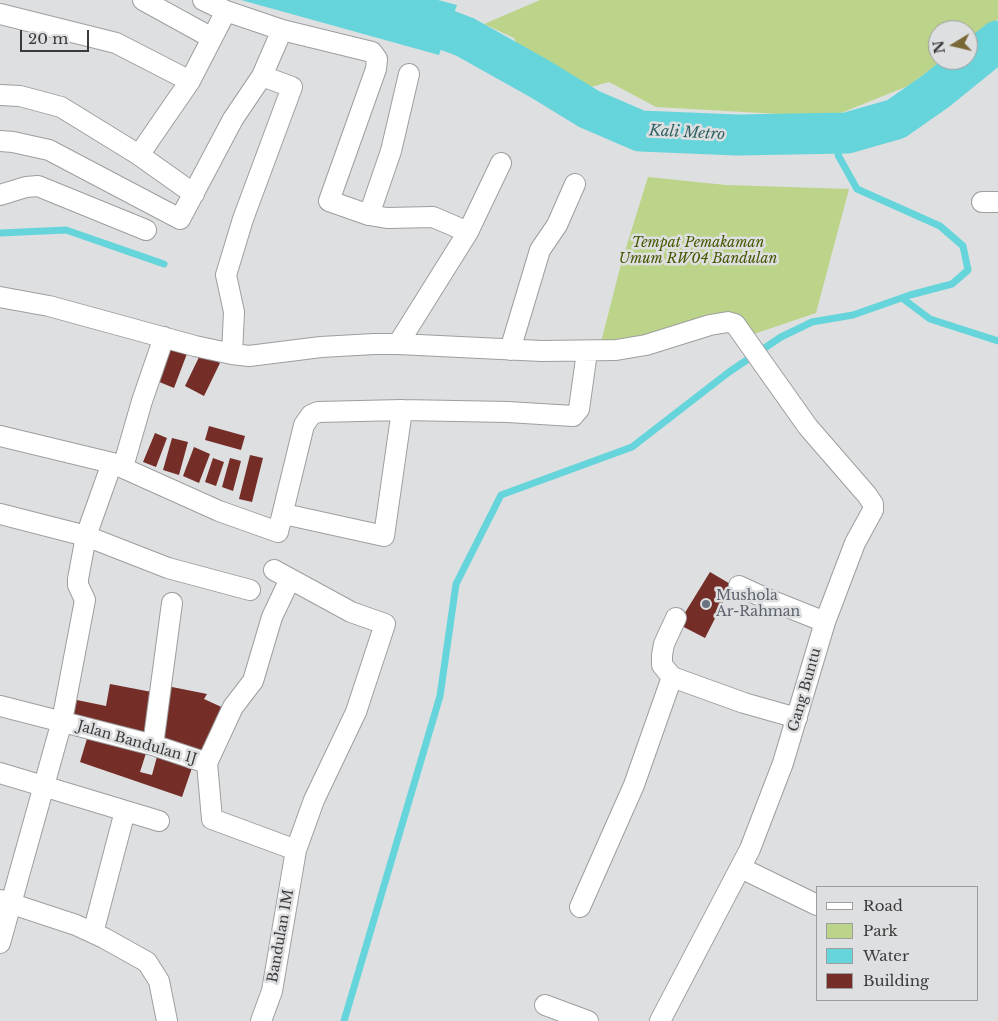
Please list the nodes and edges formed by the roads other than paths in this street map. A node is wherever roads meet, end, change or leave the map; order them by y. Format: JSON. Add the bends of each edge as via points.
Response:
{"nodes":[{"id":1,"x":4,"y":0,"type":"edge"},
{"id":2,"x":142,"y":0,"type":"edge"},
{"id":3,"x":202,"y":0,"type":"edge"},
{"id":4,"x":226,"y":10,"type":"junction"},
{"id":5,"x":0,"y":13,"type":"edge"},
{"id":6,"x":282,"y":30,"type":"junction"},
{"id":7,"x":212,"y":38,"type":"junction"},
{"id":8,"x":409,"y":74,"type":"dead end"},
{"id":9,"x":262,"y":76,"type":"junction"},
{"id":10,"x":190,"y":81,"type":"junction"},
{"id":11,"x":0,"y":95,"type":"edge"},
{"id":12,"x":0,"y":141,"type":"edge"},
{"id":13,"x":139,"y":156,"type":"junction"},
{"id":14,"x":501,"y":163,"type":"dead end"},
{"id":15,"x":575,"y":184,"type":"dead end"},
{"id":16,"x":194,"y":194,"type":"junction"},
{"id":17,"x":0,"y":195,"type":"edge"},
{"id":18,"x":369,"y":214,"type":"junction"},
{"id":19,"x":146,"y":230,"type":"dead end"},
{"id":20,"x":468,"y":232,"type":"junction"},
{"id":21,"x":0,"y":297,"type":"edge"},
{"id":22,"x":164,"y":337,"type":"junction"},
{"id":23,"x":398,"y":344,"type":"junction"},
{"id":24,"x":510,"y":350,"type":"junction"},
{"id":25,"x":587,"y":352,"type":"junction"},
{"id":26,"x":232,"y":354,"type":"junction"},
{"id":27,"x":402,"y":410,"type":"junction"},
{"id":28,"x":0,"y":436,"type":"edge"},
{"id":29,"x":118,"y":465,"type":"junction"},
{"id":30,"x":0,"y":514,"type":"edge"},
{"id":31,"x":284,"y":514,"type":"junction"},
{"id":32,"x":86,"y":536,"type":"junction"},
{"id":33,"x":739,"y":586,"type":"dead end"},
{"id":34,"x":250,"y":590,"type":"dead end"},
{"id":35,"x":172,"y":603,"type":"dead end"},
{"id":36,"x":676,"y":618,"type":"dead end"},
{"id":37,"x":825,"y":622,"type":"junction"},
{"id":38,"x":672,"y":677,"type":"junction"},
{"id":39,"x":0,"y":706,"type":"edge"},
{"id":40,"x":797,"y":718,"type":"junction"},
{"id":41,"x":62,"y":721,"type":"junction"},
{"id":42,"x":153,"y":745,"type":"junction"},
{"id":43,"x":207,"y":763,"type":"junction"},
{"id":44,"x":0,"y":773,"type":"edge"},
{"id":45,"x":44,"y":786,"type":"junction"},
{"id":46,"x":125,"y":811,"type":"junction"},
{"id":47,"x":159,"y":821,"type":"dead end"},
{"id":48,"x":296,"y":850,"type":"junction"},
{"id":49,"x":741,"y":868,"type":"junction"},
{"id":50,"x":6,"y":902,"type":"edge"},
{"id":51,"x":816,"y":905,"type":"edge"},
{"id":52,"x":580,"y":907,"type":"dead end"},
{"id":53,"x":93,"y":933,"type":"junction"},
{"id":54,"x":0,"y":943,"type":"edge"},
{"id":55,"x":545,"y":1005,"type":"dead end"},
{"id":56,"x":167,"y":1021,"type":"edge"},
{"id":57,"x":261,"y":1021,"type":"edge"},
{"id":58,"x":588,"y":1021,"type":"edge"},
{"id":59,"x":660,"y":1021,"type":"edge"}],
"edges":[{"from":1,"to":5,"type":"street"},
{"from":2,"to":7,"type":"street"},
{"from":3,"to":4,"type":"street"},
{"from":4,"to":6,"type":"street"},
{"from":4,"to":7,"type":"street"},
{"from":5,"to":10,"type":"street","via":[[116,43]]},
{"from":6,"to":9,"type":"street"},
{"from":6,"to":18,"type":"street","via":[[372,52],[377,59],[329,201]]},
{"from":7,"to":10,"type":"street"},
{"from":8,"to":18,"type":"street","via":[[391,151]]},
{"from":9,"to":16,"type":"street","via":[[233,120]]},
{"from":9,"to":26,"type":"street","via":[[292,87],[243,219],[226,275],[234,312]]},
{"from":10,"to":13,"type":"street"},
{"from":11,"to":13,"type":"street","via":[[20,96],[61,108]]},
{"from":12,"to":16,"type":"street","via":[[48,150],[180,219]]},
{"from":13,"to":16,"type":"street"},
{"from":14,"to":20,"type":"street"},
{"from":15,"to":24,"type":"street","via":[[558,225],[540,250]]},
{"from":17,"to":19,"type":"street","via":[[38,186]]},
{"from":18,"to":20,"type":"street","via":[[387,218],[433,217]]},
{"from":20,"to":23,"type":"street"},
{"from":21,"to":22,"type":"street","via":[[49,306]]},
{"from":22,"to":26,"type":"street"},
{"from":22,"to":29,"type":"street"},
{"from":23,"to":24,"type":"street"},
{"from":23,"to":26,"type":"street","via":[[321,347],[249,356]]},
{"from":24,"to":25,"type":"street"},
{"from":25,"to":27,"type":"street","via":[[579,410],[573,416]]},
{"from":25,"to":37,"type":"street","name":"Gang Buntu","via":[[646,345],[710,325],[734,324],[808,427],[873,504]]},
{"from":27,"to":31,"type":"street","via":[[324,411],[310,415],[304,425]]},
{"from":27,"to":31,"type":"street","via":[[384,536]]},
{"from":28,"to":29,"type":"street"},
{"from":29,"to":31,"type":"street","via":[[219,511],[278,532]]},
{"from":29,"to":32,"type":"street"},
{"from":30,"to":32,"type":"street"},
{"from":32,"to":34,"type":"street","via":[[168,568]]},
{"from":32,"to":41,"type":"street","via":[[78,579],[84,600]]},
{"from":33,"to":37,"type":"street"},
{"from":35,"to":42,"type":"street"},
{"from":36,"to":38,"type":"street","via":[[662,655],[662,665]]},
{"from":37,"to":40,"type":"street","name":"Gang Buntu"},
{"from":38,"to":40,"type":"street"},
{"from":38,"to":52,"type":"street","via":[[634,785]]},
{"from":39,"to":41,"type":"street"},
{"from":40,"to":49,"type":"street","name":"Gang Buntu","via":[[773,794]]},
{"from":41,"to":42,"type":"street","name":"Jalan Bandulan 1J"},
{"from":41,"to":45,"type":"street","name":"Jalan Bandulan 1J"},
{"from":42,"to":43,"type":"street","name":"Jalan Bandulan 1J"},
{"from":43,"to":48,"type":"street","name":"Jalan Bandulan 1J","via":[[212,819]]},
{"from":43,"to":48,"type":"street","name":"Bandulan 1M","via":[[233,707],[253,681],[282,574],[351,612],[385,624],[356,712],[314,800]]},
{"from":44,"to":45,"type":"street"},
{"from":45,"to":46,"type":"street"},
{"from":45,"to":50,"type":"street","name":"Jalan Bandulan 1J"},
{"from":46,"to":47,"type":"street"},
{"from":46,"to":53,"type":"street"},
{"from":48,"to":57,"type":"street","name":"Bandulan 1M","via":[[272,991]]},
{"from":49,"to":51,"type":"street"},
{"from":49,"to":59,"type":"street","name":"Gang Buntu"},
{"from":50,"to":53,"type":"street"},
{"from":50,"to":54,"type":"street","name":"Jalan Bandulan 1J"},
{"from":53,"to":56,"type":"street","via":[[147,962],[159,981]]},
{"from":55,"to":58,"type":"street"}]}
